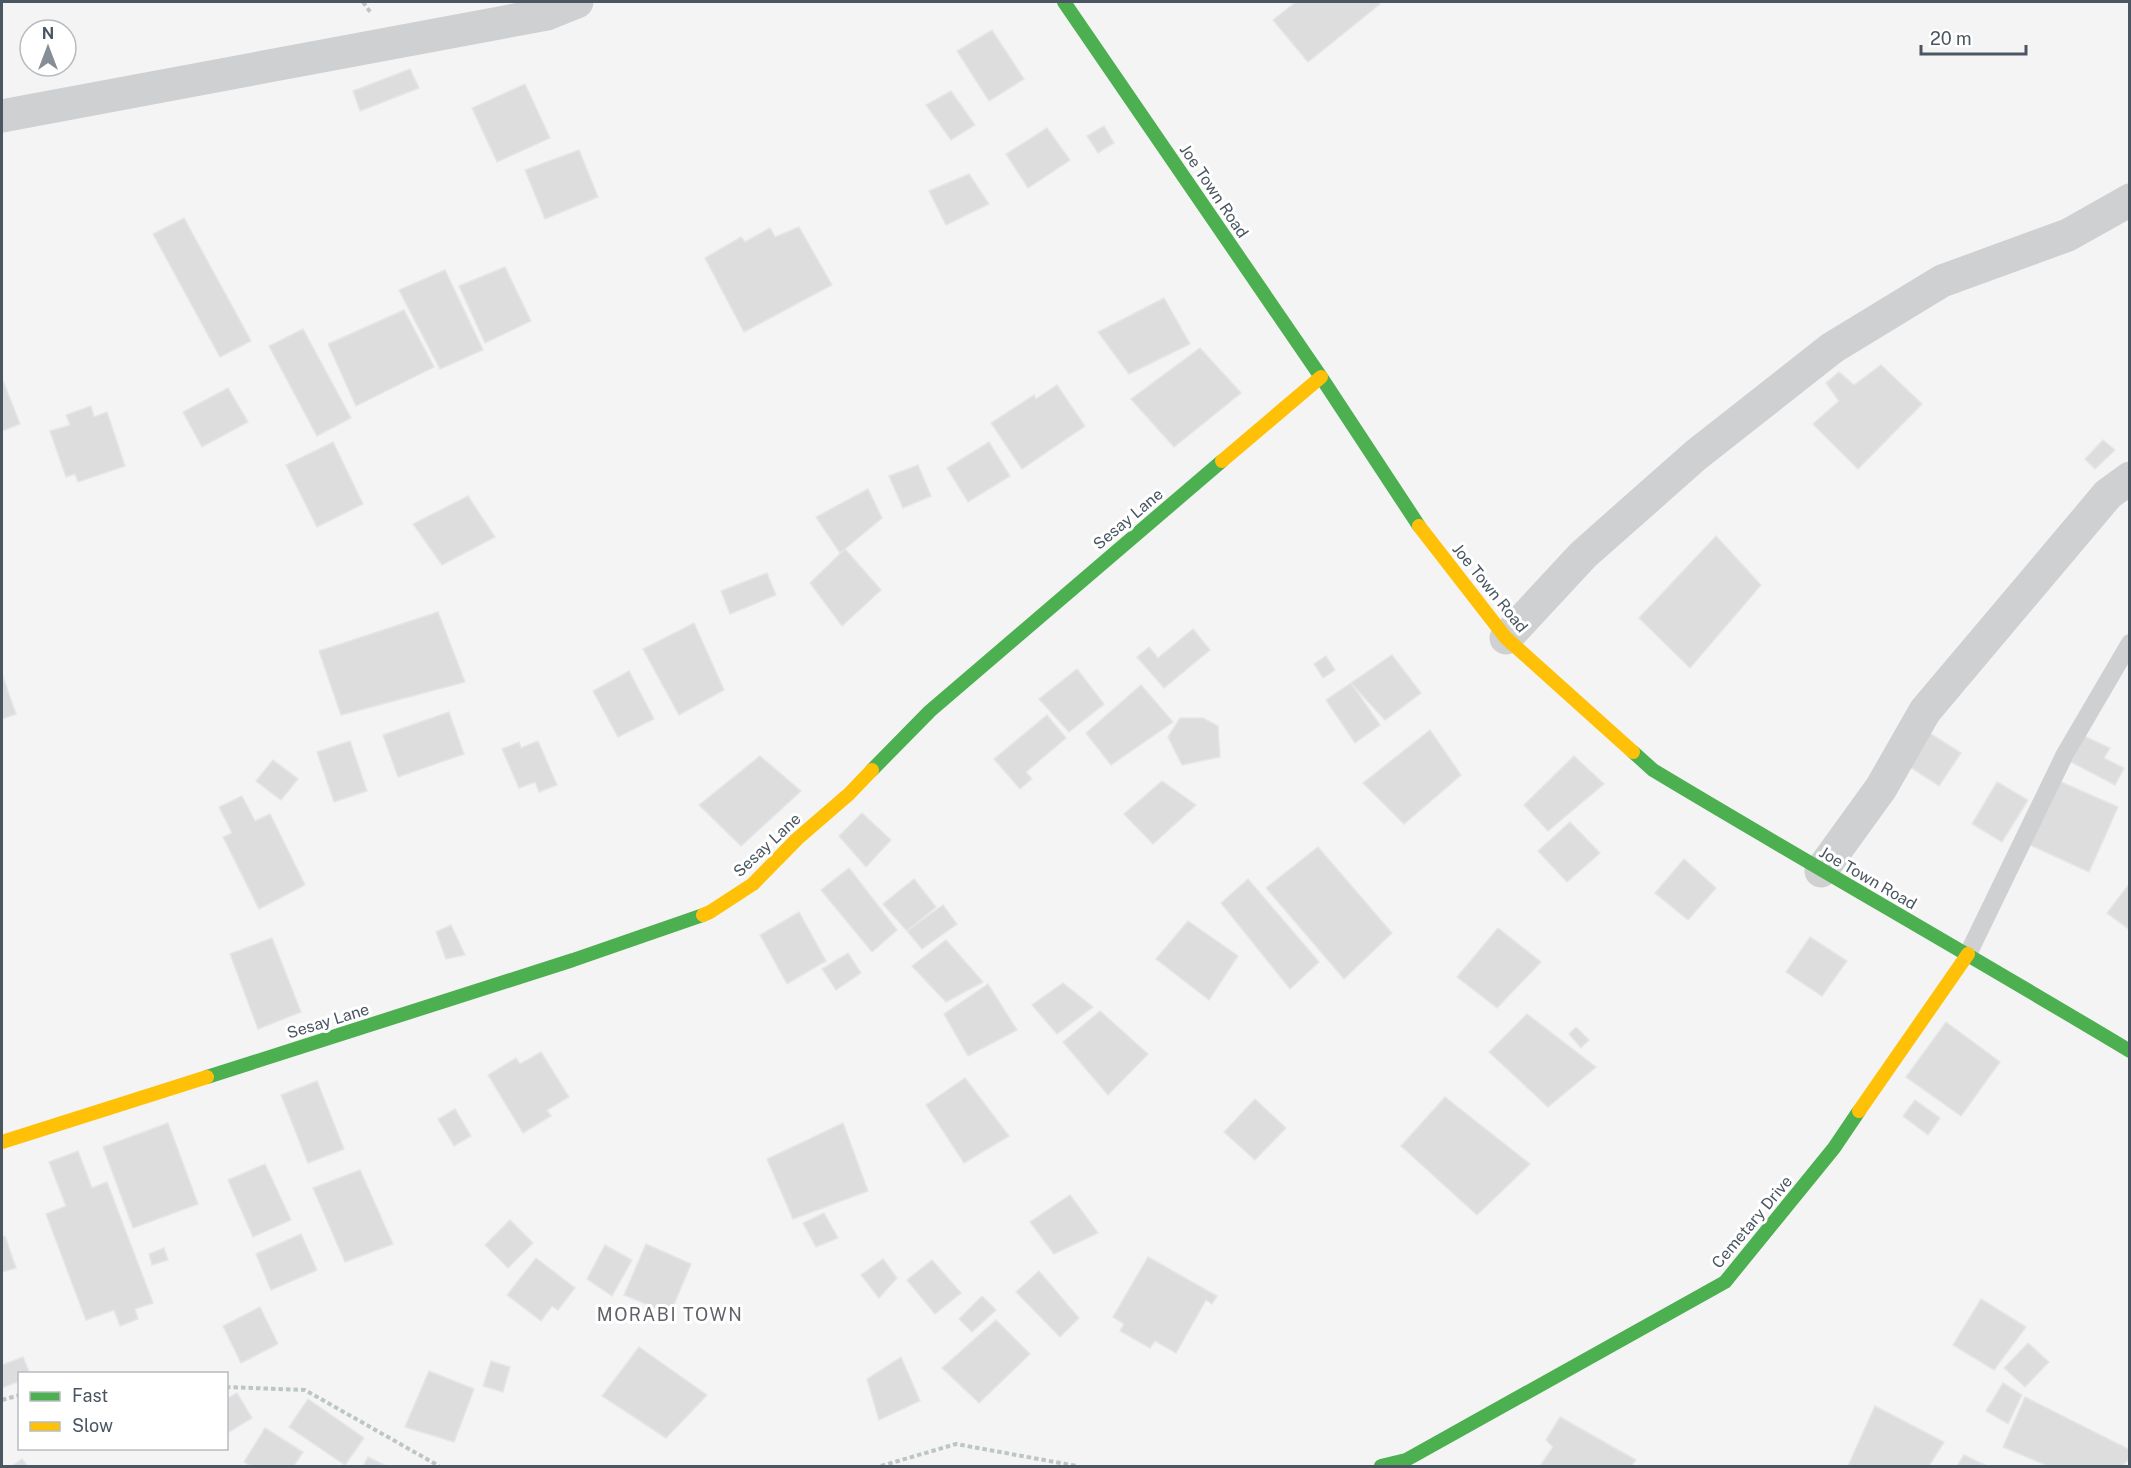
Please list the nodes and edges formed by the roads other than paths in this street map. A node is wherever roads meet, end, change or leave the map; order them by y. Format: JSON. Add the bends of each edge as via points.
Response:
{"nodes":[{"id":1,"x":577,"y":2,"type":"edge"},
{"id":2,"x":1064,"y":2,"type":"edge"},
{"id":3,"x":2,"y":116,"type":"edge"},
{"id":4,"x":2130,"y":200,"type":"edge"},
{"id":5,"x":1322,"y":377,"type":"junction"},
{"id":6,"x":2130,"y":478,"type":"edge"},
{"id":7,"x":1506,"y":638,"type":"junction"},
{"id":8,"x":2130,"y":643,"type":"edge"},
{"id":9,"x":1821,"y":871,"type":"junction"},
{"id":10,"x":1968,"y":954,"type":"junction"},
{"id":11,"x":2130,"y":1051,"type":"edge"},
{"id":12,"x":2,"y":1142,"type":"edge"},
{"id":13,"x":1401,"y":1464,"type":"edge"}],
"edges":[{"from":1,"to":3,"type":"street","via":[[547,14]]},
{"from":2,"to":5,"type":"street","name":"Joe Town Road"},
{"from":4,"to":7,"type":"street","via":[[2068,234],[1942,281],[1832,348],[1696,455],[1583,555]]},
{"from":5,"to":7,"type":"street","name":"Joe Town Road","via":[[1409,514]]},
{"from":5,"to":12,"type":"street","name":"Sesay Lane","via":[[930,711],[753,884],[710,912],[442,1003]]},
{"from":6,"to":9,"type":"street","via":[[2108,494],[1925,711],[1881,788]]},
{"from":7,"to":9,"type":"street","name":"Joe Town Road","via":[[1653,770]]},
{"from":8,"to":10,"type":"lane","via":[[2065,754]]},
{"from":9,"to":10,"type":"street","name":"Joe Town Road"},
{"from":10,"to":11,"type":"street","name":"Joe Town Road"},
{"from":10,"to":13,"type":"street","name":"Cemetary Drive","via":[[1834,1148],[1725,1282]]}]}
